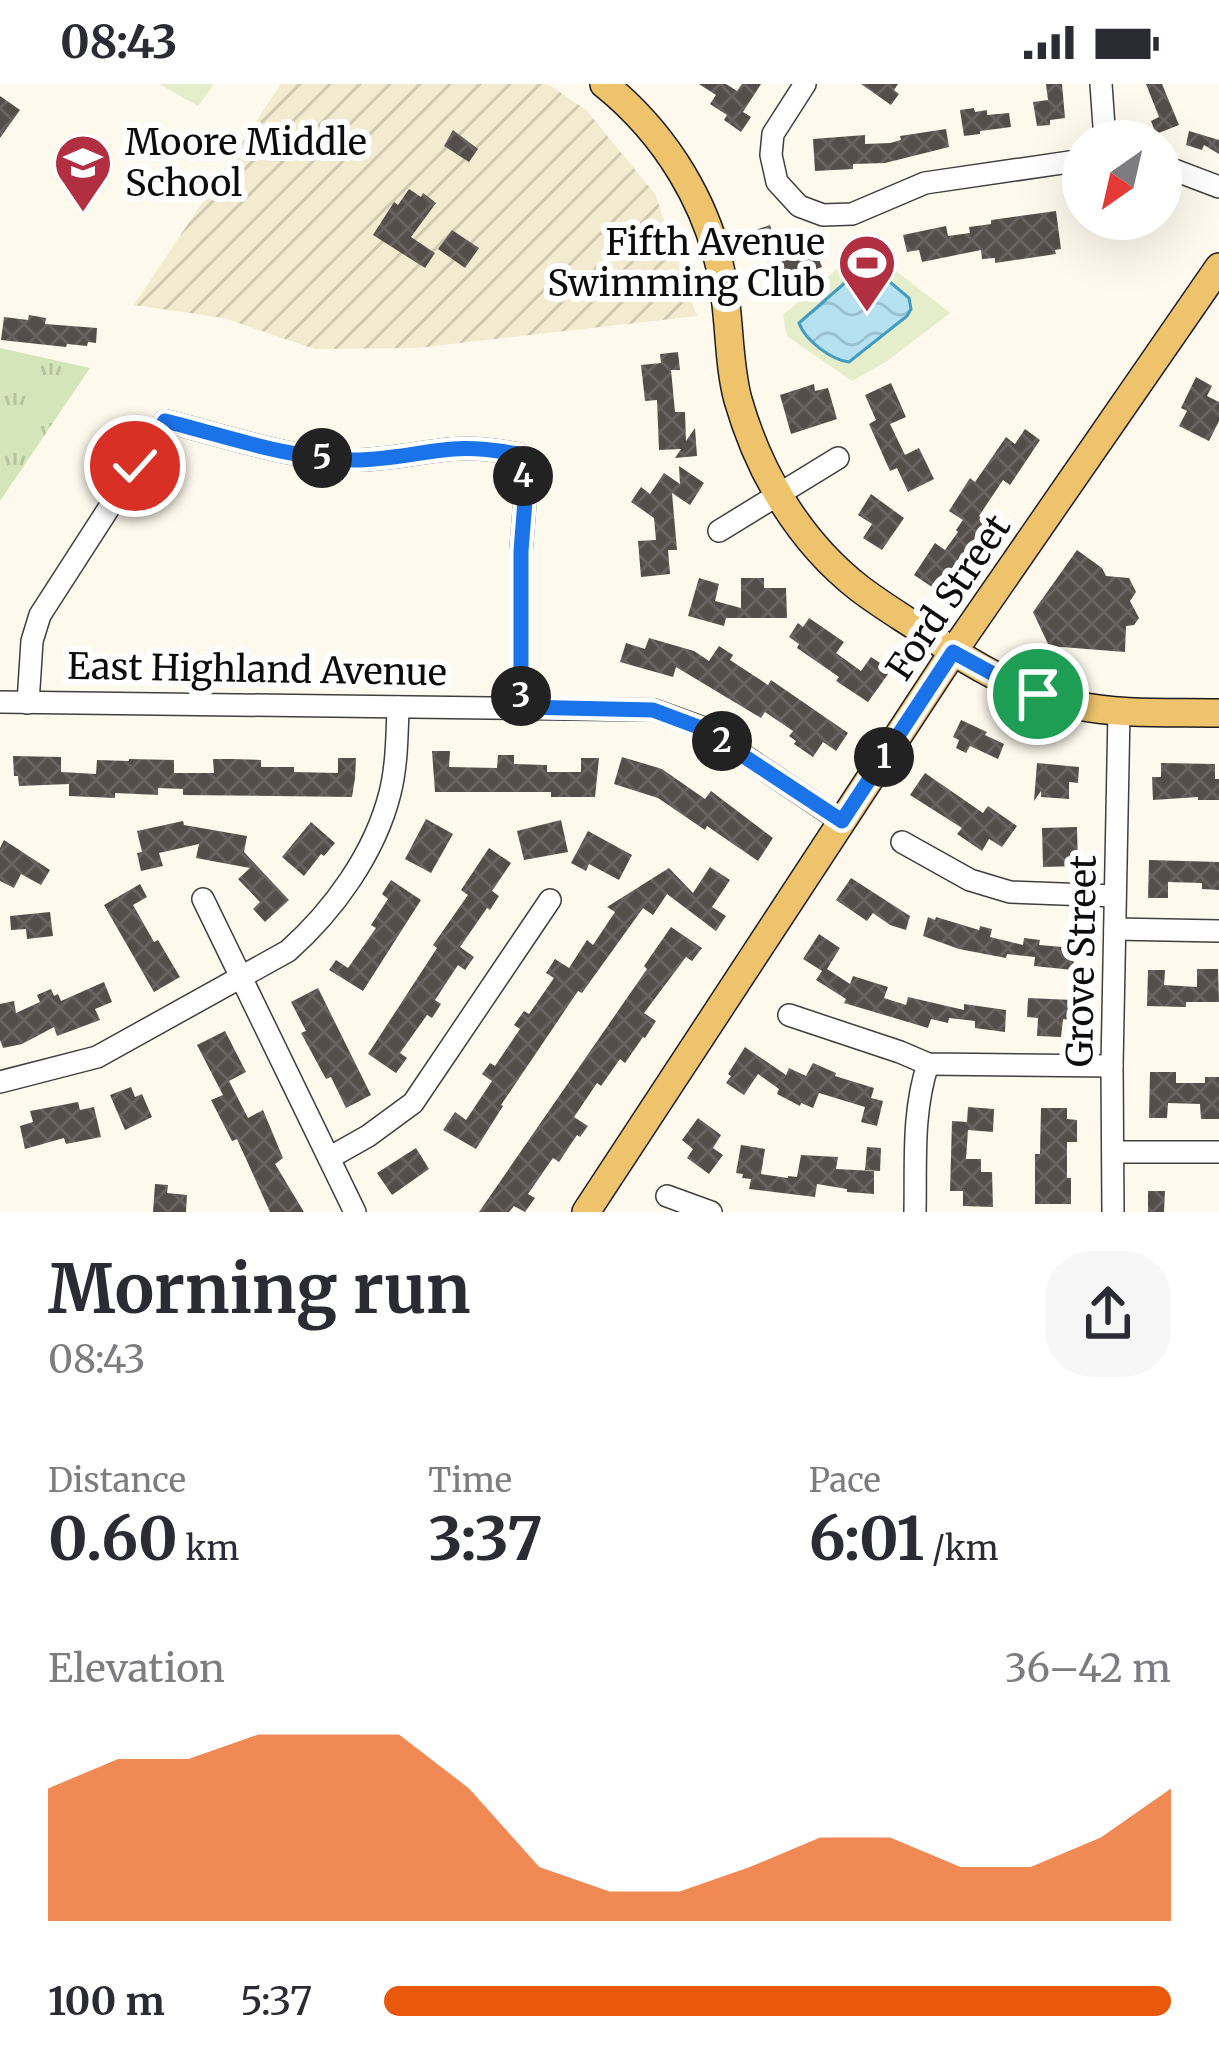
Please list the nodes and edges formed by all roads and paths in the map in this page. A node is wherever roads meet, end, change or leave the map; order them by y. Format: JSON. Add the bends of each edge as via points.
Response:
{"nodes":[{"id":1,"x":604,"y":84,"type":"edge"},
{"id":2,"x":805,"y":84,"type":"edge"},
{"id":3,"x":1101,"y":84,"type":"edge"},
{"id":4,"x":1104,"y":120,"type":"edge"},
{"id":5,"x":1062,"y":163,"type":"edge"},
{"id":6,"x":1182,"y":173,"type":"edge"},
{"id":7,"x":1219,"y":187,"type":"edge"},
{"id":8,"x":1219,"y":267,"type":"edge"},
{"id":9,"x":838,"y":458,"type":"dead end"},
{"id":10,"x":778,"y":494,"type":"junction"},
{"id":11,"x":719,"y":532,"type":"dead end"},
{"id":12,"x":953,"y":652,"type":"junction"},
{"id":13,"x":0,"y":702,"type":"edge"},
{"id":14,"x":28,"y":703,"type":"junction"},
{"id":15,"x":398,"y":707,"type":"junction"},
{"id":16,"x":521,"y":707,"type":"junction"},
{"id":17,"x":1119,"y":712,"type":"junction"},
{"id":18,"x":1219,"y":713,"type":"edge"},
{"id":19,"x":842,"y":821,"type":"junction"},
{"id":20,"x":902,"y":842,"type":"dead end"},
{"id":21,"x":1115,"y":896,"type":"junction"},
{"id":22,"x":203,"y":899,"type":"dead end"},
{"id":23,"x":550,"y":900,"type":"dead end"},
{"id":24,"x":1115,"y":929,"type":"junction"},
{"id":25,"x":1219,"y":931,"type":"edge"},
{"id":26,"x":241,"y":978,"type":"junction"},
{"id":27,"x":789,"y":1015,"type":"dead end"},
{"id":28,"x":928,"y":1064,"type":"junction"},
{"id":29,"x":1112,"y":1066,"type":"junction"},
{"id":30,"x":0,"y":1082,"type":"edge"},
{"id":31,"x":1113,"y":1152,"type":"junction"},
{"id":32,"x":1219,"y":1152,"type":"edge"},
{"id":33,"x":329,"y":1158,"type":"junction"},
{"id":34,"x":667,"y":1196,"type":"dead end"},
{"id":35,"x":355,"y":1212,"type":"edge"},
{"id":36,"x":586,"y":1212,"type":"edge"},
{"id":37,"x":711,"y":1212,"type":"edge"},
{"id":38,"x":915,"y":1212,"type":"edge"},
{"id":39,"x":1113,"y":1212,"type":"edge"}],
"edges":[{"from":1,"to":10,"type":"main road","via":[[656,136],[704,217],[723,280],[736,394]]},
{"from":2,"to":5,"type":"street","via":[[773,134],[771,155],[778,182],[799,206],[823,215],[852,214],[925,183]]},
{"from":3,"to":4,"type":"street"},
{"from":6,"to":7,"type":"street"},
{"from":8,"to":12,"type":"main road","name":"Ford Street"},
{"from":9,"to":10,"type":"street"},
{"from":10,"to":11,"type":"street"},
{"from":10,"to":12,"type":"main road","via":[[826,560]]},
{"from":12,"to":17,"type":"main road","via":[[1038,694]]},
{"from":12,"to":19,"type":"main road","name":"Ford Street"},
{"from":13,"to":14,"type":"street","name":"East Highland Avenue"},
{"from":14,"to":15,"type":"street","name":"East Highland Avenue"},
{"from":14,"to":16,"type":"street","via":[[40,615],[165,421],[322,458],[484,448],[518,454],[526,488]]},
{"from":15,"to":16,"type":"street","name":"East Highland Avenue"},
{"from":15,"to":26,"type":"street","via":[[391,790],[363,858],[313,929]]},
{"from":16,"to":19,"type":"street","name":"East Highland Avenue","via":[[653,710],[680,718]]},
{"from":17,"to":18,"type":"main road"},
{"from":17,"to":21,"type":"street","name":"Grove Street"},
{"from":19,"to":36,"type":"main road","name":"Ford Street"},
{"from":20,"to":21,"type":"street","via":[[1010,892]]},
{"from":21,"to":24,"type":"street","name":"Grove Street"},
{"from":22,"to":26,"type":"street"},
{"from":23,"to":33,"type":"street","via":[[413,1103]]},
{"from":24,"to":25,"type":"street"},
{"from":24,"to":29,"type":"street","name":"Grove Street"},
{"from":26,"to":30,"type":"street","via":[[97,1057]]},
{"from":26,"to":33,"type":"street"},
{"from":27,"to":28,"type":"street"},
{"from":28,"to":29,"type":"street"},
{"from":28,"to":38,"type":"street","via":[[916,1120]]},
{"from":29,"to":31,"type":"street","name":"Grove Street"},
{"from":31,"to":32,"type":"street"},
{"from":31,"to":39,"type":"street","name":"Grove Street"},
{"from":33,"to":35,"type":"street"},
{"from":34,"to":37,"type":"street"}]}
